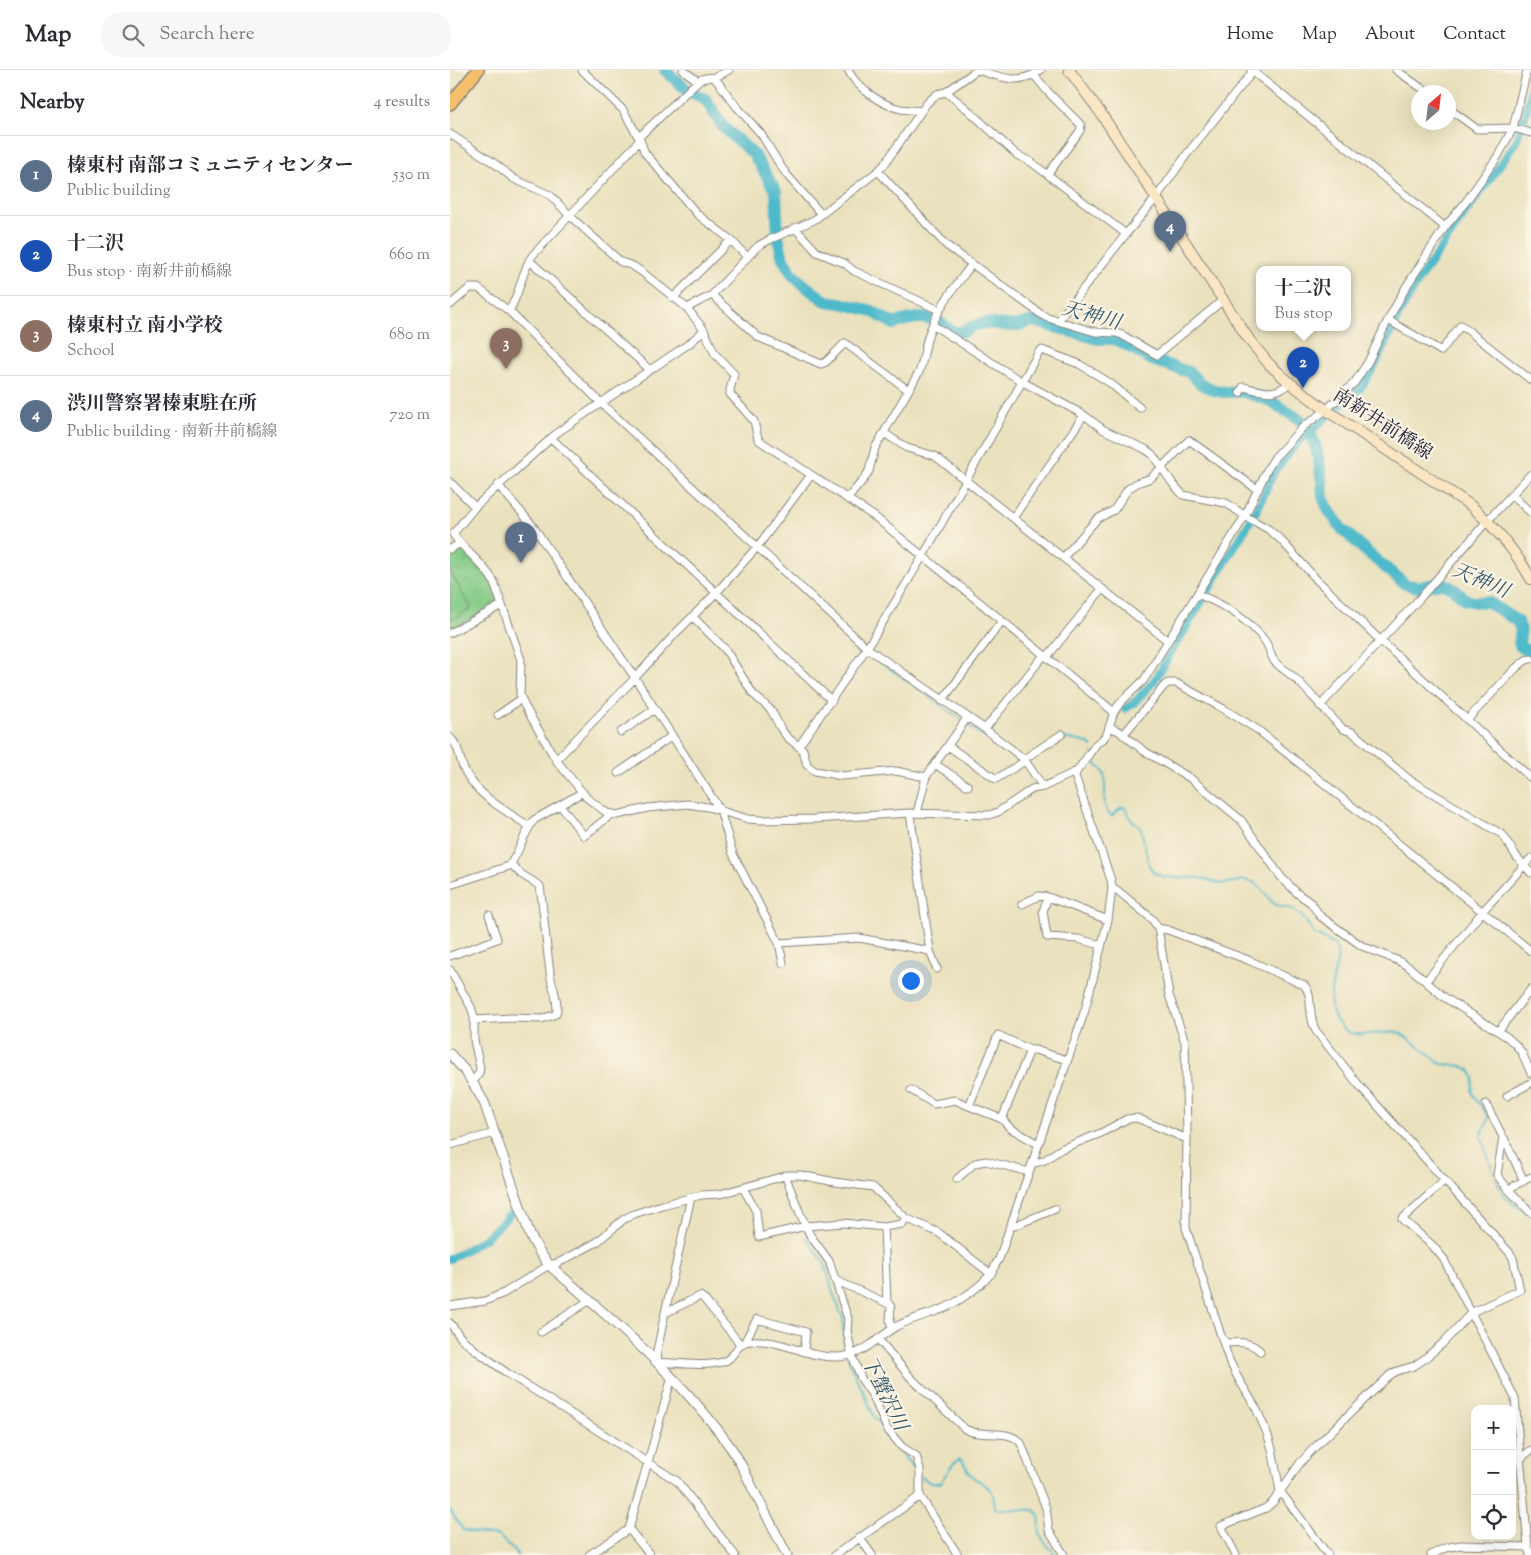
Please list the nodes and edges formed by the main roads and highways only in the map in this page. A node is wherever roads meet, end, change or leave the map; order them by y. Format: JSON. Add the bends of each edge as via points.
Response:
{"nodes":[{"id":1,"x":478,"y":70,"type":"edge"},
{"id":2,"x":1069,"y":70,"type":"edge"},
{"id":3,"x":450,"y":104,"type":"edge"},
{"id":4,"x":1531,"y":579,"type":"edge"}],
"edges":[{"from":1,"to":3,"type":"main road"},
{"from":2,"to":4,"type":"main road","name":"南新井前橋線","via":[[1260,353],[1280,375],[1326,410],[1451,491],[1488,520]]}]}
